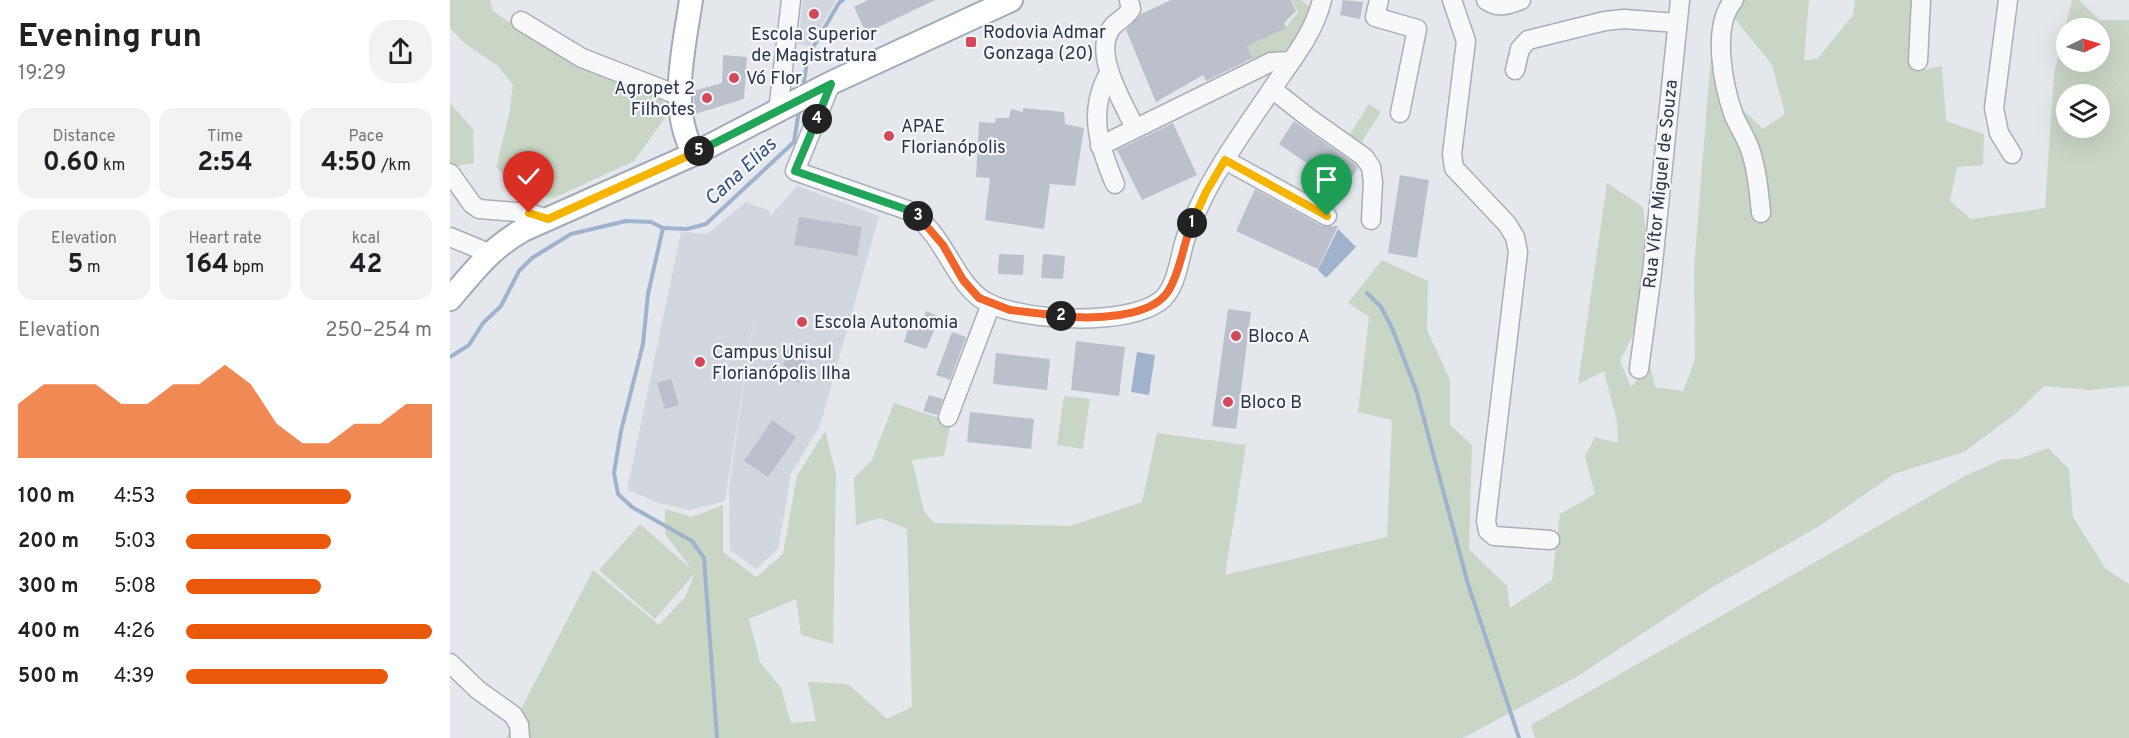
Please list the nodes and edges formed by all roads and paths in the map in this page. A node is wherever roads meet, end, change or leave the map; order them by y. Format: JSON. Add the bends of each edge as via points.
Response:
{"nodes":[{"id":1,"x":691,"y":0,"type":"edge"},
{"id":2,"x":791,"y":0,"type":"edge"},
{"id":3,"x":1011,"y":0,"type":"edge"},
{"id":4,"x":1129,"y":0,"type":"edge"},
{"id":5,"x":1322,"y":0,"type":"edge"},
{"id":6,"x":1379,"y":0,"type":"edge"},
{"id":7,"x":1452,"y":0,"type":"edge"},
{"id":8,"x":1486,"y":0,"type":"edge"},
{"id":9,"x":1521,"y":0,"type":"edge"},
{"id":10,"x":1680,"y":0,"type":"edge"},
{"id":11,"x":1734,"y":0,"type":"edge"},
{"id":12,"x":1921,"y":0,"type":"edge"},
{"id":13,"x":2008,"y":0,"type":"edge"},
{"id":14,"x":521,"y":21,"type":"dead end"},
{"id":15,"x":1677,"y":23,"type":"junction"},
{"id":16,"x":1918,"y":61,"type":"dead end"},
{"id":17,"x":1291,"y":62,"type":"junction"},
{"id":18,"x":1515,"y":70,"type":"dead end"},
{"id":19,"x":1109,"y":73,"type":"junction"},
{"id":20,"x":1272,"y":89,"type":"junction"},
{"id":21,"x":816,"y":91,"type":"junction"},
{"id":22,"x":680,"y":96,"type":"junction"},
{"id":23,"x":778,"y":111,"type":"junction"},
{"id":24,"x":1400,"y":113,"type":"dead end"},
{"id":25,"x":1135,"y":128,"type":"junction"},
{"id":26,"x":1100,"y":146,"type":"junction"},
{"id":27,"x":694,"y":154,"type":"junction"},
{"id":28,"x":2012,"y":154,"type":"dead end"},
{"id":29,"x":1225,"y":160,"type":"junction"},
{"id":30,"x":450,"y":173,"type":"edge"},
{"id":31,"x":1115,"y":184,"type":"dead end"},
{"id":32,"x":1761,"y":213,"type":"dead end"},
{"id":33,"x":1327,"y":216,"type":"dead end"},
{"id":34,"x":548,"y":219,"type":"junction"},
{"id":35,"x":1371,"y":220,"type":"dead end"},
{"id":36,"x":450,"y":237,"type":"edge"},
{"id":37,"x":489,"y":252,"type":"junction"},
{"id":38,"x":450,"y":298,"type":"edge"},
{"id":39,"x":991,"y":304,"type":"junction"},
{"id":40,"x":1639,"y":369,"type":"dead end"},
{"id":41,"x":948,"y":417,"type":"dead end"},
{"id":42,"x":1550,"y":540,"type":"dead end"},
{"id":43,"x":450,"y":663,"type":"edge"},
{"id":44,"x":520,"y":738,"type":"edge"}],
"edges":[{"from":1,"to":22,"type":"main road"},
{"from":2,"to":23,"type":"street"},
{"from":3,"to":21,"type":"main road"},
{"from":4,"to":19,"type":"street","via":[[1129,14],[1112,25],[1107,35]]},
{"from":5,"to":17,"type":"street","via":[[1307,39]]},
{"from":6,"to":24,"type":"street","via":[[1375,17],[1417,29]]},
{"from":7,"to":42,"type":"street","via":[[1466,41],[1452,154],[1454,168],[1507,225],[1518,252],[1486,521],[1494,536]]},
{"from":8,"to":9,"type":"street","via":[[1492,5],[1506,6]]},
{"from":10,"to":15,"type":"street","name":"Rua Vítor Miguel de Souza"},
{"from":11,"to":32,"type":"street","via":[[1724,20],[1722,68],[1734,115],[1750,149]]},
{"from":12,"to":16,"type":"street"},
{"from":13,"to":28,"type":"street","via":[[1994,108],[1999,133]]},
{"from":14,"to":22,"type":"street","via":[[582,58]]},
{"from":15,"to":18,"type":"street","via":[[1605,21],[1527,40],[1520,49]]},
{"from":15,"to":40,"type":"street","name":"Rua Vítor Miguel de Souza"},
{"from":17,"to":20,"type":"street"},
{"from":17,"to":25,"type":"street","via":[[1271,62]]},
{"from":19,"to":25,"type":"street"},
{"from":19,"to":26,"type":"street","via":[[1097,99]]},
{"from":20,"to":29,"type":"street"},
{"from":20,"to":35,"type":"street","via":[[1364,157],[1371,167]]},
{"from":21,"to":23,"type":"main road"},
{"from":21,"to":39,"type":"street","via":[[795,171],[919,216],[943,245],[971,291]]},
{"from":22,"to":27,"type":"main road","via":[[684,132]]},
{"from":23,"to":27,"type":"main road"},
{"from":25,"to":26,"type":"street"},
{"from":26,"to":31,"type":"street"},
{"from":27,"to":34,"type":"main road"},
{"from":29,"to":33,"type":"street"},
{"from":29,"to":39,"type":"street","via":[[1195,216],[1170,289],[1156,303],[1128,313],[1071,317],[1038,315]]},
{"from":30,"to":34,"type":"street","via":[[479,209],[529,213]]},
{"from":34,"to":37,"type":"main road"},
{"from":36,"to":37,"type":"street"},
{"from":37,"to":38,"type":"main road"},
{"from":39,"to":41,"type":"street"},
{"from":43,"to":44,"type":"street","via":[[513,715]]}]}
